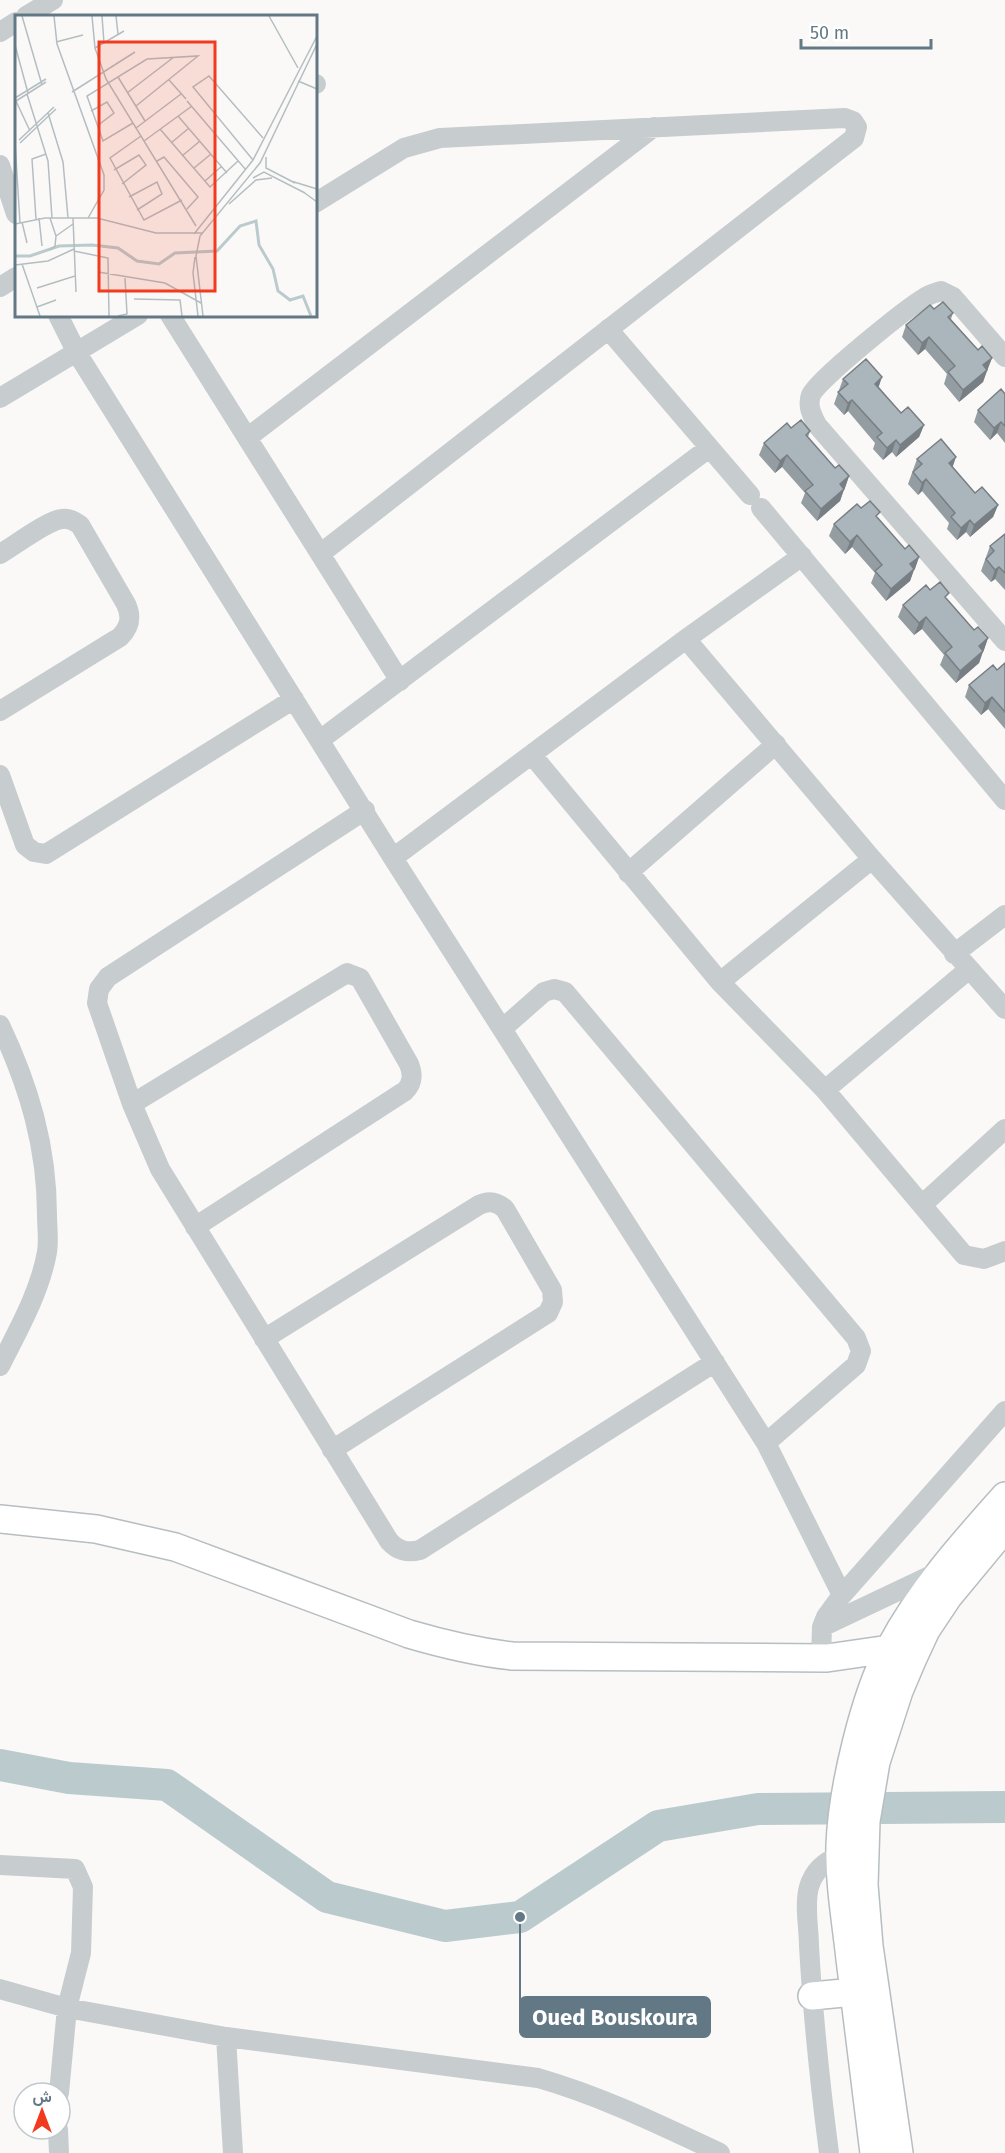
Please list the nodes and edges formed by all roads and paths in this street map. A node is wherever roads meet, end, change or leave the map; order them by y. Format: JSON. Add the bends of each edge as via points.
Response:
{"nodes":[{"id":1,"x":15,"y":23,"type":"edge"},
{"id":2,"x":0,"y":32,"type":"edge"},
{"id":3,"x":654,"y":127,"type":"junction"},
{"id":4,"x":0,"y":165,"type":"edge"},
{"id":5,"x":316,"y":203,"type":"edge"},
{"id":6,"x":15,"y":211,"type":"edge"},
{"id":7,"x":15,"y":278,"type":"edge"},
{"id":8,"x":0,"y":287,"type":"edge"},
{"id":9,"x":58,"y":316,"type":"edge"},
{"id":10,"x":136,"y":316,"type":"edge"},
{"id":11,"x":171,"y":316,"type":"edge"},
{"id":12,"x":608,"y":329,"type":"junction"},
{"id":13,"x":77,"y":353,"type":"junction"},
{"id":14,"x":1005,"y":357,"type":"edge"},
{"id":15,"x":0,"y":398,"type":"edge"},
{"id":16,"x":247,"y":438,"type":"junction"},
{"id":17,"x":709,"y":448,"type":"junction"},
{"id":18,"x":0,"y":554,"type":"edge"},
{"id":19,"x":320,"y":554,"type":"junction"},
{"id":20,"x":802,"y":556,"type":"junction"},
{"id":21,"x":686,"y":639,"type":"junction"},
{"id":22,"x":1005,"y":641,"type":"edge"},
{"id":23,"x":400,"y":681,"type":"junction"},
{"id":24,"x":294,"y":699,"type":"junction"},
{"id":25,"x":0,"y":711,"type":"edge"},
{"id":26,"x":320,"y":740,"type":"junction"},
{"id":27,"x":776,"y":744,"type":"junction"},
{"id":28,"x":532,"y":755,"type":"junction"},
{"id":29,"x":0,"y":775,"type":"edge"},
{"id":30,"x":1005,"y":800,"type":"edge"},
{"id":31,"x":365,"y":810,"type":"junction"},
{"id":32,"x":393,"y":858,"type":"junction"},
{"id":33,"x":872,"y":859,"type":"junction"},
{"id":34,"x":628,"y":873,"type":"junction"},
{"id":35,"x":1005,"y":915,"type":"edge"},
{"id":36,"x":954,"y":954,"type":"junction"},
{"id":37,"x":968,"y":970,"type":"junction"},
{"id":38,"x":720,"y":982,"type":"junction"},
{"id":39,"x":1005,"y":1010,"type":"edge"},
{"id":40,"x":0,"y":1025,"type":"edge"},
{"id":41,"x":501,"y":1029,"type":"junction"},
{"id":42,"x":825,"y":1090,"type":"junction"},
{"id":43,"x":132,"y":1104,"type":"junction"},
{"id":44,"x":1005,"y":1129,"type":"edge"},
{"id":45,"x":922,"y":1205,"type":"junction"},
{"id":46,"x":195,"y":1227,"type":"junction"},
{"id":47,"x":1005,"y":1251,"type":"edge"},
{"id":48,"x":264,"y":1339,"type":"junction"},
{"id":49,"x":715,"y":1362,"type":"junction"},
{"id":50,"x":0,"y":1366,"type":"edge"},
{"id":51,"x":1005,"y":1411,"type":"edge"},
{"id":52,"x":766,"y":1443,"type":"junction"},
{"id":53,"x":332,"y":1450,"type":"junction"},
{"id":54,"x":1005,"y":1496,"type":"edge"},
{"id":55,"x":0,"y":1519,"type":"edge"},
{"id":56,"x":1005,"y":1528,"type":"edge"},
{"id":57,"x":940,"y":1570,"type":"junction"},
{"id":58,"x":842,"y":1595,"type":"junction"},
{"id":59,"x":822,"y":1628,"type":"junction"},
{"id":60,"x":901,"y":1653,"type":"junction"},
{"id":61,"x":824,"y":1658,"type":"junction"},
{"id":62,"x":887,"y":1686,"type":"junction"},
{"id":63,"x":854,"y":1821,"type":"junction"},
{"id":64,"x":840,"y":1856,"type":"junction"},
{"id":65,"x":0,"y":1865,"type":"edge"},
{"id":66,"x":0,"y":1989,"type":"edge"},
{"id":67,"x":854,"y":1992,"type":"junction"},
{"id":68,"x":812,"y":1996,"type":"junction"},
{"id":69,"x":67,"y":2008,"type":"junction"},
{"id":70,"x":226,"y":2037,"type":"junction"},
{"id":71,"x":60,"y":2081,"type":"edge"},
{"id":72,"x":233,"y":2153,"type":"edge"},
{"id":73,"x":720,"y":2153,"type":"edge"},
{"id":74,"x":829,"y":2153,"type":"edge"},
{"id":75,"x":874,"y":2153,"type":"edge"},
{"id":76,"x":899,"y":2153,"type":"edge"}],
"edges":[{"from":1,"to":2,"type":"street"},
{"from":3,"to":5,"type":"street","via":[[428,140],[393,154]]},
{"from":3,"to":12,"type":"street","via":[[845,118],[853,121],[857,131],[854,138]]},
{"from":3,"to":16,"type":"street"},
{"from":4,"to":6,"type":"street"},
{"from":7,"to":8,"type":"street"},
{"from":9,"to":13,"type":"street"},
{"from":10,"to":13,"type":"street"},
{"from":11,"to":16,"type":"street"},
{"from":12,"to":17,"type":"street"},
{"from":12,"to":19,"type":"street"},
{"from":13,"to":15,"type":"street"},
{"from":13,"to":24,"type":"street"},
{"from":14,"to":22,"type":"street","via":[[953,297],[941,291],[922,299],[820,382],[809,402],[817,425]]},
{"from":16,"to":19,"type":"street"},
{"from":17,"to":20,"type":"street"},
{"from":17,"to":23,"type":"street"},
{"from":18,"to":25,"type":"street","via":[[55,520],[72,520],[80,525],[130,617],[120,637]]},
{"from":19,"to":23,"type":"street"},
{"from":20,"to":21,"type":"street"},
{"from":20,"to":30,"type":"street"},
{"from":21,"to":27,"type":"street"},
{"from":21,"to":28,"type":"street"},
{"from":23,"to":26,"type":"street"},
{"from":24,"to":26,"type":"street"},
{"from":24,"to":29,"type":"street","via":[[46,854],[25,845]]},
{"from":26,"to":31,"type":"street"},
{"from":27,"to":33,"type":"street"},
{"from":27,"to":34,"type":"street"},
{"from":28,"to":32,"type":"street"},
{"from":28,"to":34,"type":"street"},
{"from":31,"to":32,"type":"street"},
{"from":31,"to":43,"type":"street","via":[[103,982],[97,1003]]},
{"from":32,"to":41,"type":"street"},
{"from":33,"to":36,"type":"street"},
{"from":33,"to":38,"type":"street"},
{"from":34,"to":38,"type":"street"},
{"from":35,"to":36,"type":"street"},
{"from":36,"to":37,"type":"street"},
{"from":37,"to":39,"type":"street"},
{"from":37,"to":42,"type":"street"},
{"from":38,"to":42,"type":"street"},
{"from":40,"to":50,"type":"street","via":[[34,1112],[47,1194],[47,1250],[41,1277]]},
{"from":41,"to":49,"type":"street"},
{"from":41,"to":52,"type":"street","via":[[544,992],[554,988],[566,992],[856,1338],[861,1351],[856,1365]]},
{"from":42,"to":45,"type":"street"},
{"from":43,"to":46,"type":"street","via":[[160,1169]]},
{"from":43,"to":46,"type":"street","via":[[347,974],[360,978],[409,1064],[412,1076],[405,1091]]},
{"from":44,"to":45,"type":"street"},
{"from":45,"to":47,"type":"street","via":[[964,1256],[984,1259]]},
{"from":46,"to":48,"type":"street"},
{"from":48,"to":53,"type":"street"},
{"from":48,"to":53,"type":"street","via":[[479,1205],[495,1203],[505,1209],[552,1290],[553,1302],[548,1313]]},
{"from":49,"to":52,"type":"street"},
{"from":49,"to":53,"type":"street","via":[[413,1552],[400,1550],[388,1541]]},
{"from":51,"to":58,"type":"street"},
{"from":52,"to":58,"type":"street"},
{"from":54,"to":57,"type":"main road"},
{"from":55,"to":61,"type":"main road","via":[[96,1529],[175,1547],[409,1634],[474,1651],[512,1656]]},
{"from":56,"to":60,"type":"main road","via":[[926,1630]]},
{"from":57,"to":59,"type":"street"},
{"from":57,"to":60,"type":"main road","via":[[918,1601]]},
{"from":58,"to":59,"type":"street"},
{"from":59,"to":61,"type":"street"},
{"from":60,"to":61,"type":"main road"},
{"from":60,"to":62,"type":"main road"},
{"from":61,"to":62,"type":"main road"},
{"from":62,"to":63,"type":"main road","via":[[865,1762]]},
{"from":63,"to":64,"type":"main road"},
{"from":63,"to":76,"type":"main road"},
{"from":64,"to":67,"type":"main road"},
{"from":64,"to":68,"type":"street","via":[[817,1871],[808,1889]]},
{"from":65,"to":69,"type":"street","via":[[75,1869],[83,1887],[81,1953]]},
{"from":66,"to":69,"type":"street"},
{"from":67,"to":68,"type":"main road"},
{"from":67,"to":75,"type":"main road"},
{"from":68,"to":74,"type":"street"},
{"from":69,"to":70,"type":"street"},
{"from":69,"to":71,"type":"street"},
{"from":70,"to":72,"type":"street"},
{"from":70,"to":73,"type":"street","via":[[538,2078],[640,2115]]}]}
